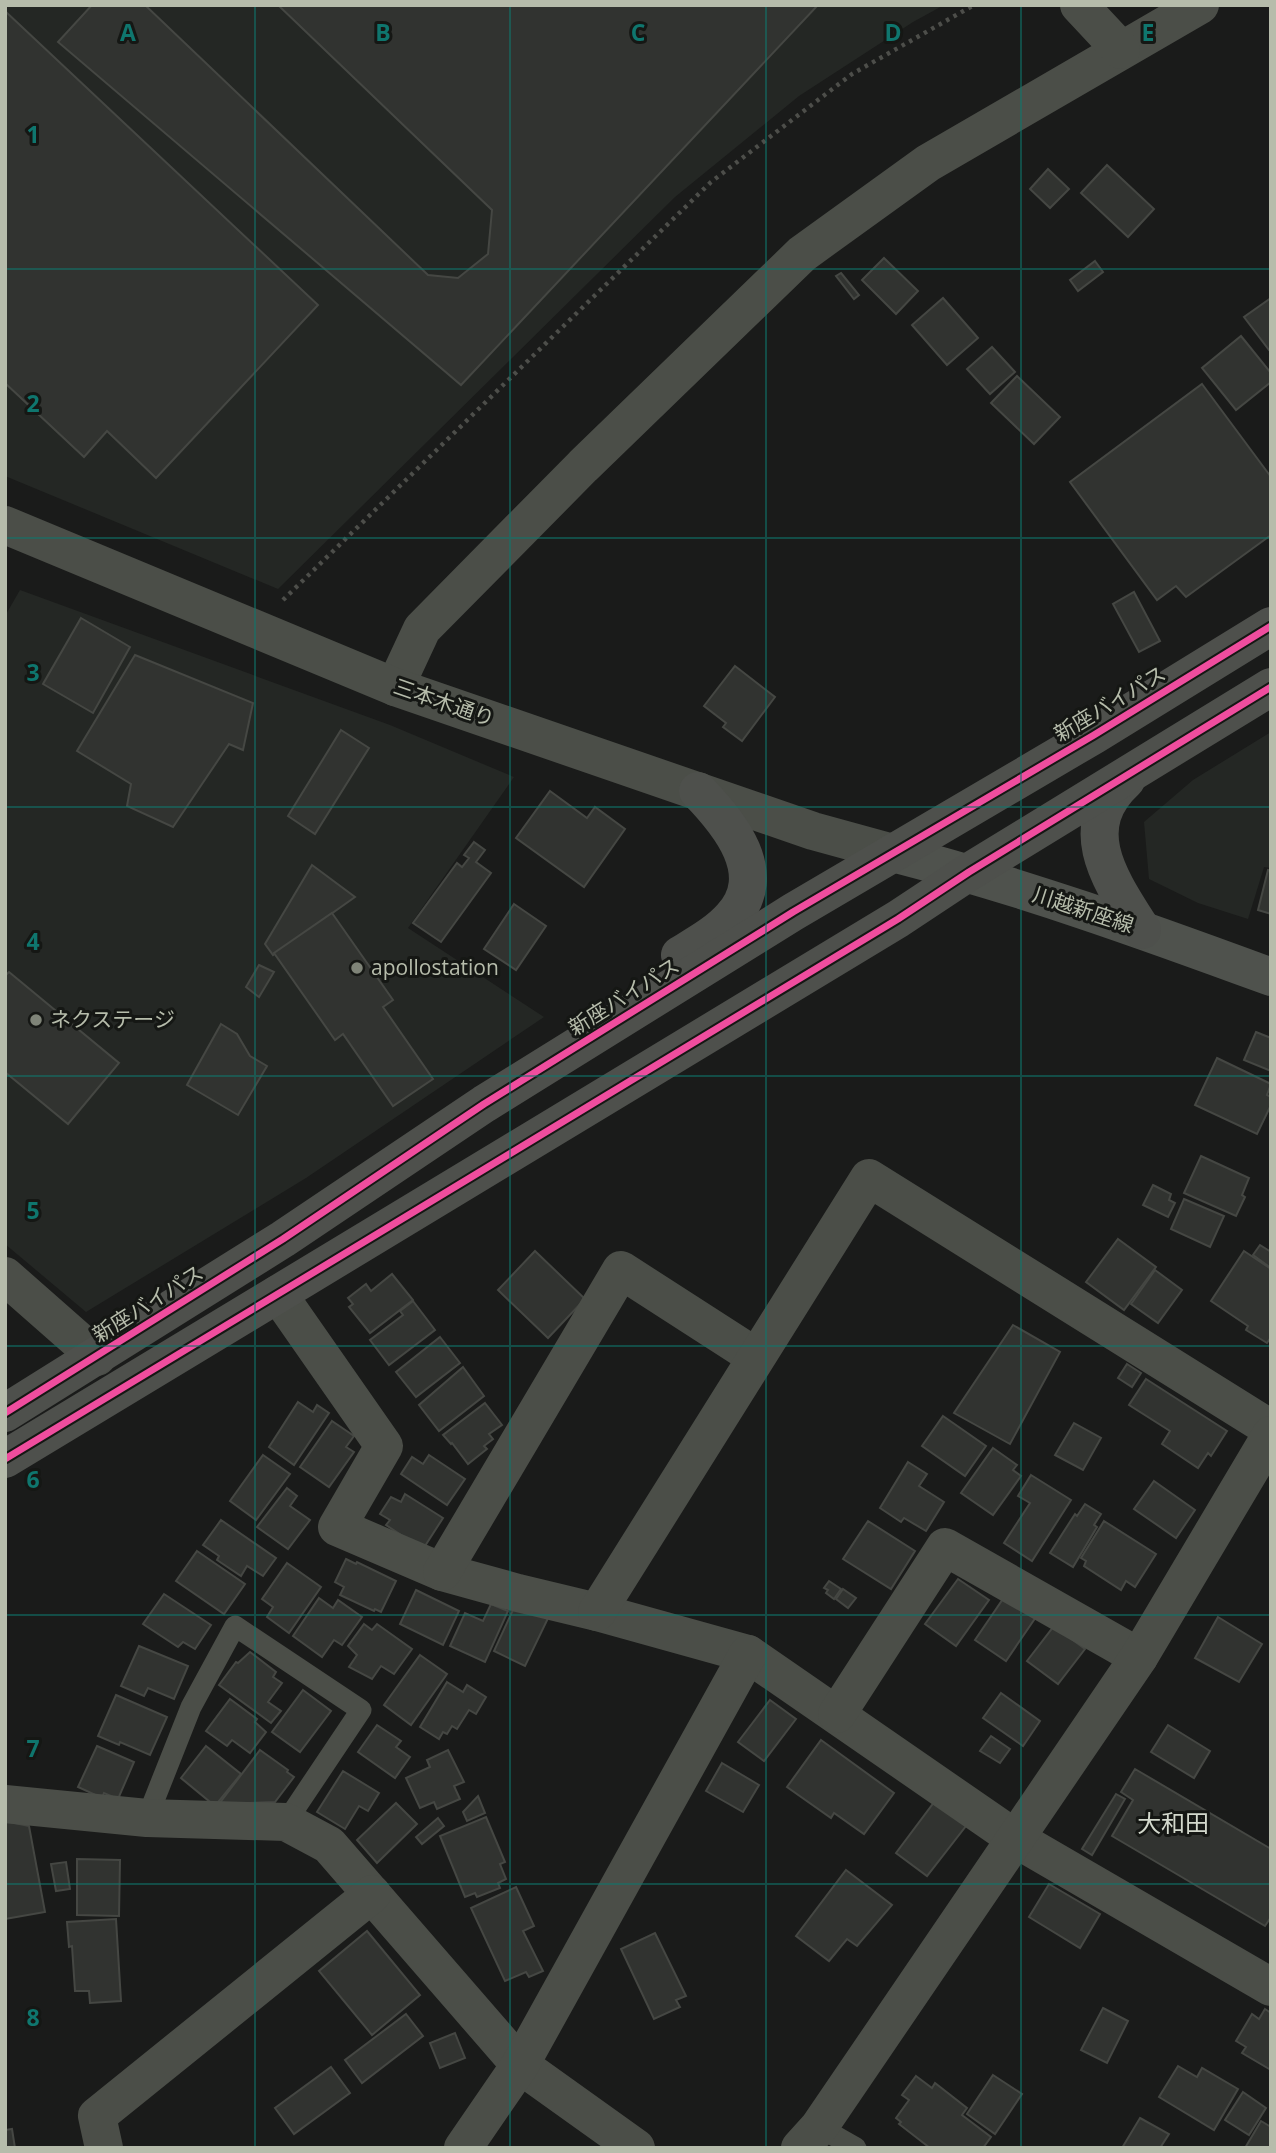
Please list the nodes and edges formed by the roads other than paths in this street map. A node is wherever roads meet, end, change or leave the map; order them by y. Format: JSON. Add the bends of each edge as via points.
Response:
{"nodes":[{"id":1,"x":1079,"y":5,"type":"edge"},
{"id":2,"x":1200,"y":5,"type":"edge"},
{"id":3,"x":1121,"y":50,"type":"junction"},
{"id":4,"x":5,"y":525,"type":"edge"},
{"id":5,"x":1271,"y":626,"type":"edge"},
{"id":6,"x":395,"y":687,"type":"junction"},
{"id":7,"x":1271,"y":687,"type":"edge"},
{"id":8,"x":1140,"y":766,"type":"junction"},
{"id":9,"x":698,"y":791,"type":"junction"},
{"id":10,"x":893,"y":853,"type":"junction"},
{"id":11,"x":969,"y":872,"type":"junction"},
{"id":12,"x":1142,"y":930,"type":"junction"},
{"id":13,"x":1271,"y":977,"type":"edge"},
{"id":14,"x":484,"y":1104,"type":"junction"},
{"id":15,"x":5,"y":1276,"type":"edge"},
{"id":16,"x":278,"y":1294,"type":"junction"},
{"id":17,"x":97,"y":1357,"type":"junction"},
{"id":18,"x":756,"y":1357,"type":"junction"},
{"id":19,"x":5,"y":1413,"type":"edge"},
{"id":20,"x":1271,"y":1429,"type":"edge"},
{"id":21,"x":1271,"y":1435,"type":"edge"},
{"id":22,"x":5,"y":1459,"type":"edge"},
{"id":23,"x":442,"y":1572,"type":"junction"},
{"id":24,"x":597,"y":1612,"type":"junction"},
{"id":25,"x":748,"y":1654,"type":"junction"},
{"id":26,"x":1139,"y":1657,"type":"junction"},
{"id":27,"x":837,"y":1714,"type":"junction"},
{"id":28,"x":6,"y":1804,"type":"edge"},
{"id":29,"x":147,"y":1818,"type":"junction"},
{"id":30,"x":286,"y":1822,"type":"junction"},
{"id":31,"x":1016,"y":1839,"type":"junction"},
{"id":32,"x":372,"y":1894,"type":"junction"},
{"id":33,"x":1271,"y":1987,"type":"edge"},
{"id":34,"x":520,"y":2064,"type":"junction"},
{"id":35,"x":810,"y":2137,"type":"edge"},
{"id":36,"x":104,"y":2148,"type":"edge"},
{"id":37,"x":463,"y":2148,"type":"edge"},
{"id":38,"x":636,"y":2148,"type":"edge"},
{"id":39,"x":856,"y":2148,"type":"edge"}],
"edges":[{"from":1,"to":3,"type":"street"},
{"from":2,"to":3,"type":"street"},
{"from":3,"to":6,"type":"street","via":[[928,163],[802,254],[422,629]]},
{"from":4,"to":6,"type":"street","name":"三本木通り"},
{"from":5,"to":10,"type":"highway","name":"新座バイパス"},
{"from":6,"to":9,"type":"street","name":"三本木通り"},
{"from":7,"to":8,"type":"highway"},
{"from":8,"to":11,"type":"highway"},
{"from":8,"to":12,"type":"highway","via":[[1111,793],[1101,815],[1099,843],[1105,867]]},
{"from":9,"to":10,"type":"street","name":"三本木通り"},
{"from":9,"to":14,"type":"highway","via":[[718,811],[746,861],[748,889],[740,907],[698,944],[616,996]]},
{"from":10,"to":11,"type":"main road","name":"川越新座線"},
{"from":10,"to":14,"type":"highway","name":"新座バイパス"},
{"from":11,"to":12,"type":"main road","name":"川越新座線"},
{"from":11,"to":16,"type":"highway"},
{"from":12,"to":13,"type":"main road","name":"川越新座線"},
{"from":14,"to":17,"type":"highway","name":"新座バイパス"},
{"from":15,"to":17,"type":"street"},
{"from":16,"to":22,"type":"highway"},
{"from":16,"to":23,"type":"street","via":[[384,1446],[337,1527]]},
{"from":17,"to":19,"type":"highway","name":"新座バイパス"},
{"from":18,"to":20,"type":"street","via":[[869,1178]]},
{"from":18,"to":23,"type":"street","via":[[621,1270]]},
{"from":18,"to":24,"type":"street"},
{"from":21,"to":26,"type":"street"},
{"from":23,"to":24,"type":"street"},
{"from":24,"to":25,"type":"street"},
{"from":25,"to":27,"type":"street"},
{"from":25,"to":34,"type":"street"},
{"from":26,"to":27,"type":"street","via":[[945,1547]]},
{"from":26,"to":31,"type":"street"},
{"from":27,"to":31,"type":"street"},
{"from":28,"to":29,"type":"street"},
{"from":29,"to":30,"type":"street"},
{"from":29,"to":30,"type":"lane","via":[[191,1707],[234,1626],[361,1710]]},
{"from":30,"to":32,"type":"street","via":[[329,1844]]},
{"from":31,"to":33,"type":"street"},
{"from":31,"to":35,"type":"street"},
{"from":32,"to":34,"type":"street"},
{"from":32,"to":36,"type":"street","via":[[97,2116]]},
{"from":34,"to":37,"type":"street"},
{"from":34,"to":38,"type":"street"},
{"from":35,"to":39,"type":"lane"}]}
